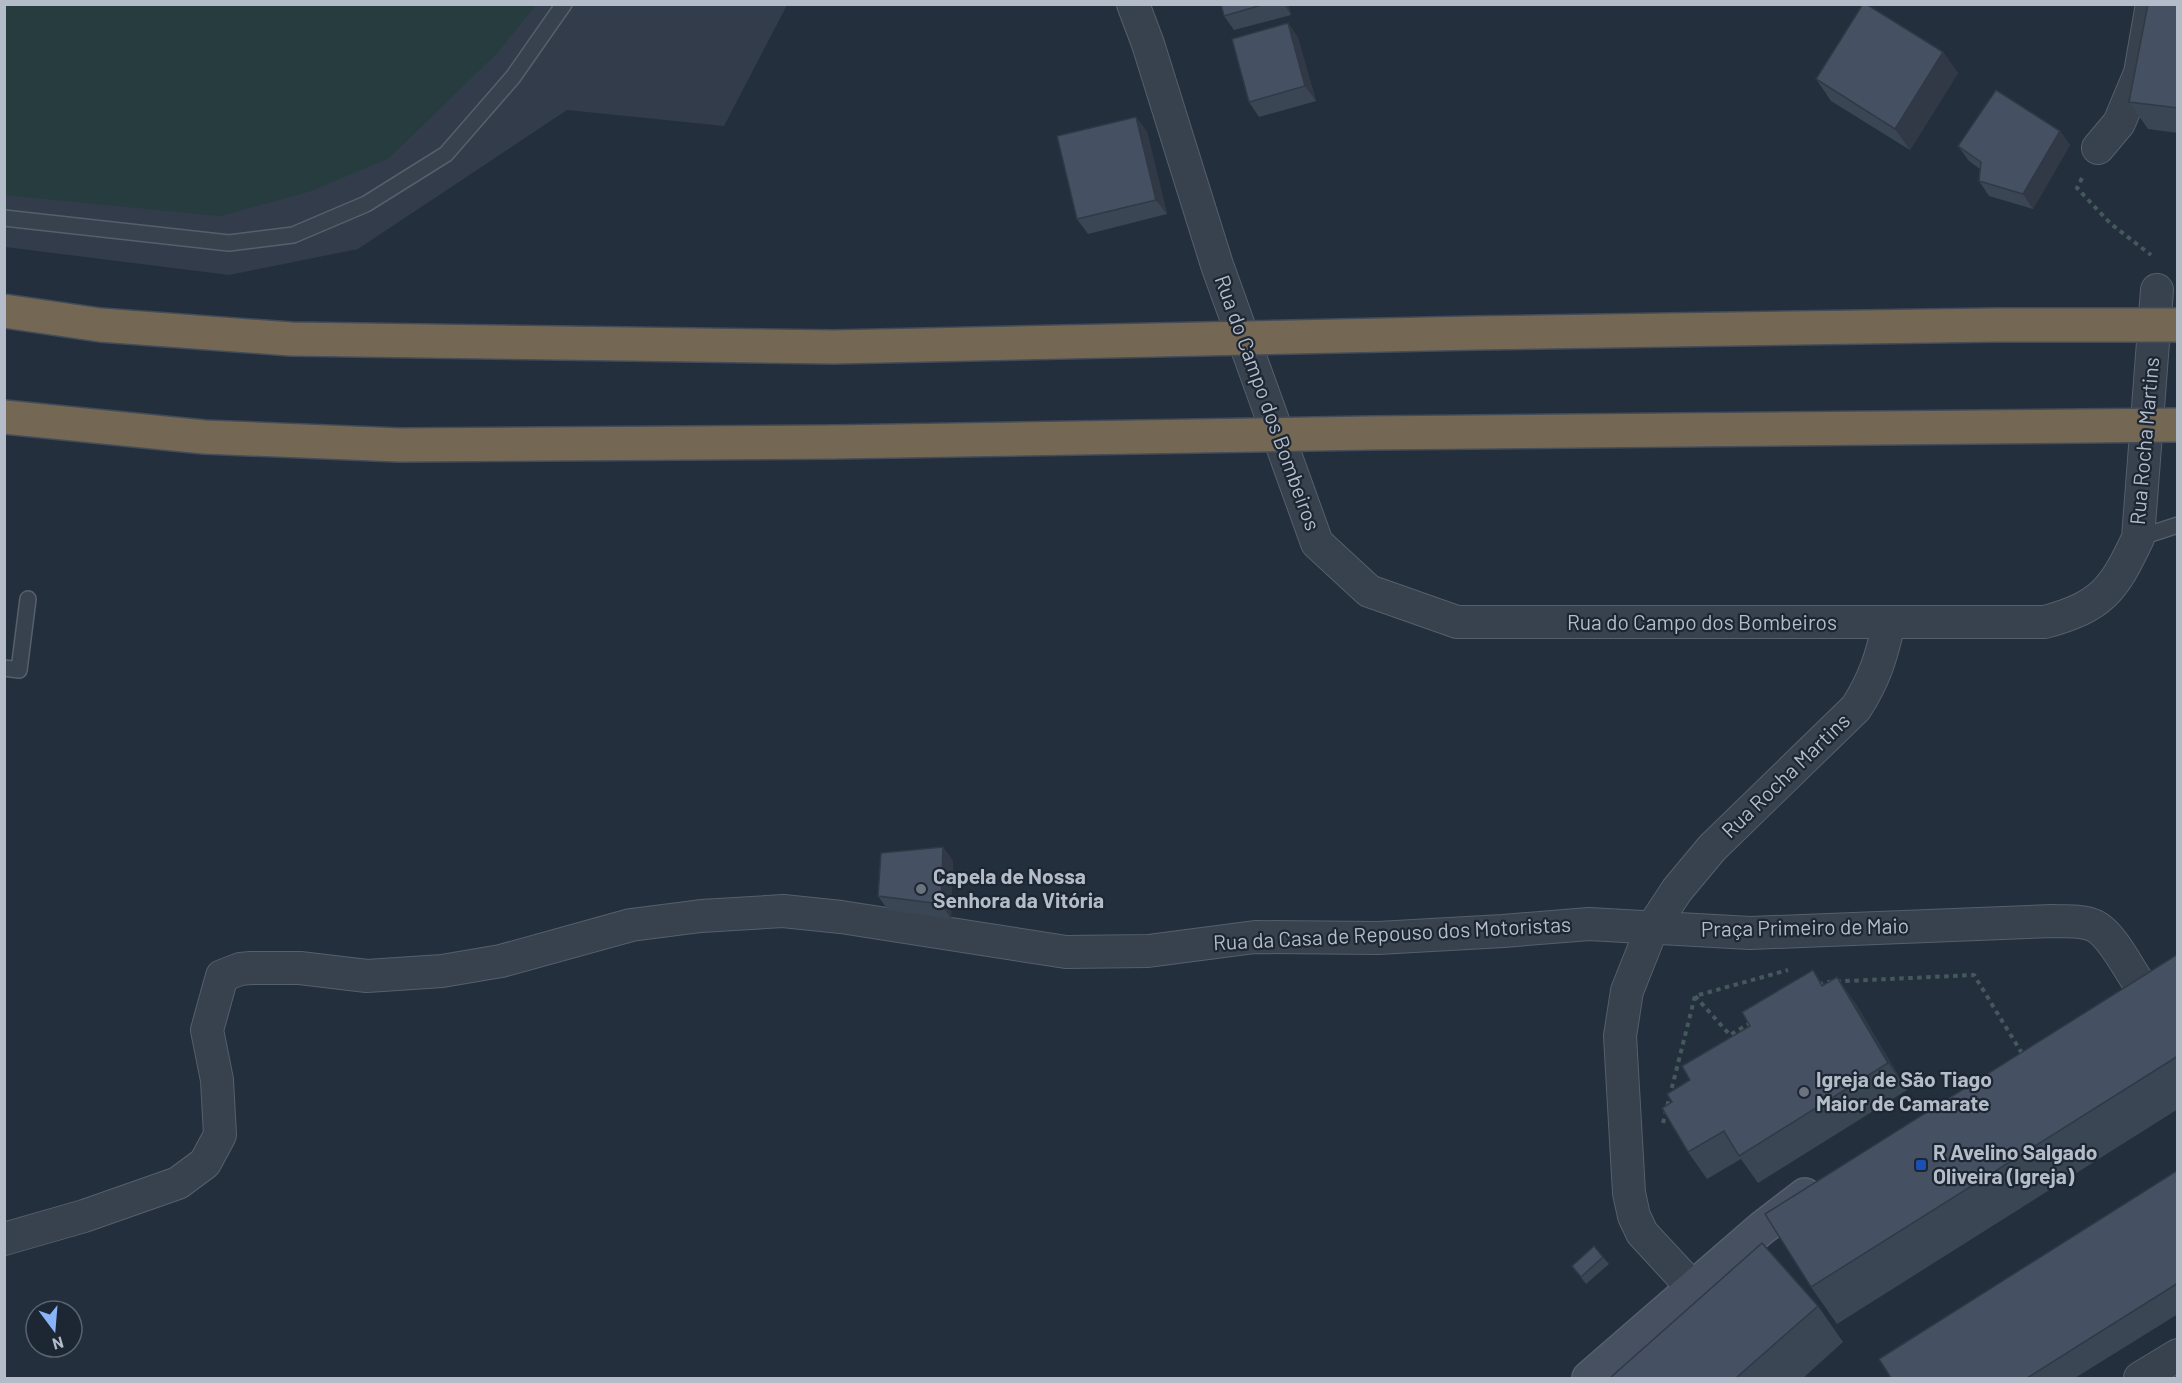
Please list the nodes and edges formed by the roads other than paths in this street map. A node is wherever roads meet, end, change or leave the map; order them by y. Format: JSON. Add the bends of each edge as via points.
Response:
{"nodes":[{"id":1,"x":564,"y":4,"type":"edge"},
{"id":2,"x":1133,"y":4,"type":"edge"},
{"id":3,"x":2152,"y":4,"type":"edge"},
{"id":4,"x":2098,"y":148,"type":"road end"},
{"id":5,"x":4,"y":218,"type":"edge"},
{"id":6,"x":2157,"y":290,"type":"road end"},
{"id":7,"x":4,"y":311,"type":"edge"},
{"id":8,"x":2178,"y":325,"type":"edge"},
{"id":9,"x":4,"y":417,"type":"edge"},
{"id":10,"x":2178,"y":424,"type":"edge"},
{"id":11,"x":2178,"y":525,"type":"edge"},
{"id":12,"x":2138,"y":538,"type":"junction"},
{"id":13,"x":28,"y":599,"type":"dead end"},
{"id":14,"x":1889,"y":623,"type":"junction"},
{"id":15,"x":4,"y":668,"type":"edge"},
{"id":16,"x":1652,"y":928,"type":"junction"},
{"id":17,"x":2168,"y":963,"type":"edge"},
{"id":18,"x":2138,"y":982,"type":"junction"},
{"id":19,"x":2109,"y":1000,"type":"edge"},
{"id":20,"x":1826,"y":1181,"type":"edge"},
{"id":21,"x":4,"y":1239,"type":"edge"},
{"id":22,"x":1692,"y":1287,"type":"junction"},
{"id":23,"x":2178,"y":1355,"type":"edge"},
{"id":24,"x":1589,"y":1378,"type":"edge"},
{"id":25,"x":2140,"y":1378,"type":"edge"}],
"edges":[{"from":1,"to":5,"type":"lane","via":[[513,76],[446,154],[366,204],[293,235],[229,243]]},
{"from":2,"to":14,"type":"street","name":"Rua do Campo dos Bombeiros","via":[[1217,265],[1317,543],[1370,591],[1457,622]]},
{"from":3,"to":4,"type":"street","via":[[2140,73],[2119,123]]},
{"from":6,"to":12,"type":"street","name":"Rua Rocha Martins"},
{"from":7,"to":8,"type":"highway","bridge":true,"via":[[100,325],[291,339],[834,347],[1463,333]]},
{"from":9,"to":10,"type":"highway","bridge":true,"via":[[204,437],[399,445]]},
{"from":11,"to":12,"type":"lane"},
{"from":12,"to":14,"type":"street","name":"Rua Rocha Martins","via":[[2121,575],[2102,596],[2075,614],[2044,622]]},
{"from":13,"to":15,"type":"lane","via":[[20,670]]},
{"from":14,"to":16,"type":"street","name":"Rua Rocha Martins","via":[[1881,660],[1856,708],[1712,848]]},
{"from":16,"to":18,"type":"street","name":"Praça Primeiro de Maio","via":[[1750,933],[2077,922],[2094,926],[2108,937]]},
{"from":16,"to":21,"type":"street","name":"Rua da Casa de Repouso dos Motoristas","via":[[1589,924],[1378,938],[1255,937],[1148,951],[1066,952],[783,910],[631,925],[501,961],[442,971],[368,976],[300,968],[240,969],[222,976],[207,1030],[217,1080],[220,1135],[205,1163],[178,1183]]},
{"from":16,"to":22,"type":"street","via":[[1627,991],[1620,1036],[1629,1193],[1642,1233]]},
{"from":17,"to":18,"type":"street"},
{"from":18,"to":19,"type":"street"},
{"from":20,"to":22,"type":"street"},
{"from":22,"to":24,"type":"street"},
{"from":23,"to":25,"type":"street"}]}
